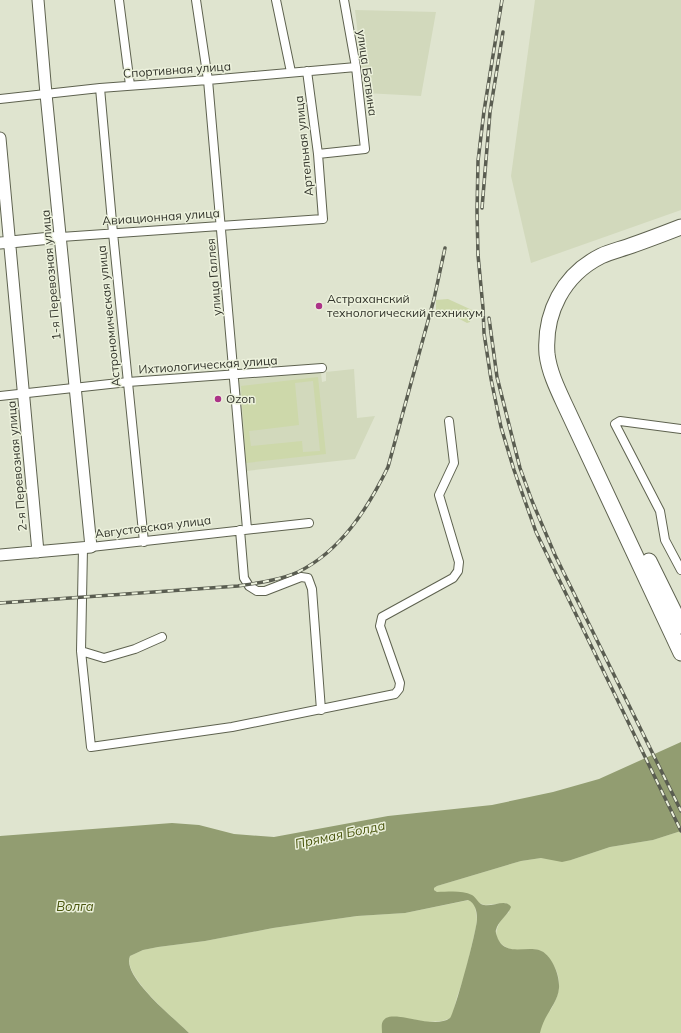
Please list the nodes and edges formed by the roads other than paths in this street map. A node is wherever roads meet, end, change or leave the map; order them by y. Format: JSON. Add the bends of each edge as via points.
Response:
{"nodes":[{"id":1,"x":38,"y":0,"type":"edge"},
{"id":2,"x":119,"y":0,"type":"edge"},
{"id":3,"x":196,"y":0,"type":"edge"},
{"id":4,"x":276,"y":0,"type":"edge"},
{"id":5,"x":344,"y":0,"type":"edge"},
{"id":6,"x":356,"y":67,"type":"junction"},
{"id":7,"x":307,"y":70,"type":"junction"},
{"id":8,"x":291,"y":72,"type":"junction"},
{"id":9,"x":208,"y":80,"type":"junction"},
{"id":10,"x":130,"y":86,"type":"junction"},
{"id":11,"x":100,"y":88,"type":"junction"},
{"id":12,"x":46,"y":94,"type":"junction"},
{"id":13,"x":0,"y":99,"type":"edge"},
{"id":14,"x":0,"y":138,"type":"edge"},
{"id":15,"x":318,"y":154,"type":"junction"},
{"id":16,"x":323,"y":219,"type":"joint"},
{"id":17,"x":222,"y":227,"type":"junction"},
{"id":18,"x":681,"y":227,"type":"edge"},
{"id":19,"x":113,"y":233,"type":"junction"},
{"id":20,"x":61,"y":237,"type":"junction"},
{"id":21,"x":681,"y":237,"type":"edge"},
{"id":22,"x":5,"y":242,"type":"edge"},
{"id":23,"x":322,"y":368,"type":"dead end"},
{"id":24,"x":234,"y":376,"type":"junction"},
{"id":25,"x":128,"y":382,"type":"junction"},
{"id":26,"x":75,"y":388,"type":"junction"},
{"id":27,"x":24,"y":393,"type":"junction"},
{"id":28,"x":0,"y":396,"type":"edge"},
{"id":29,"x":449,"y":421,"type":"dead end"},
{"id":30,"x":681,"y":429,"type":"edge"},
{"id":31,"x":309,"y":523,"type":"dead end"},
{"id":32,"x":244,"y":530,"type":"junction"},
{"id":33,"x":144,"y":542,"type":"junction"},
{"id":34,"x":87,"y":548,"type":"junction"},
{"id":35,"x":38,"y":552,"type":"junction"},
{"id":36,"x":0,"y":555,"type":"edge"},
{"id":37,"x":681,"y":570,"type":"edge"},
{"id":38,"x":677,"y":631,"type":"edge"},
{"id":39,"x":162,"y":637,"type":"dead end"},
{"id":40,"x":81,"y":651,"type":"junction"},
{"id":41,"x":681,"y":653,"type":"edge"},
{"id":42,"x":321,"y":710,"type":"junction"}],
"edges":[{"from":1,"to":12,"type":"street","name":"1-я Перевозная улица"},
{"from":2,"to":10,"type":"street"},
{"from":3,"to":9,"type":"street","name":"улица Галлея"},
{"from":4,"to":8,"type":"street"},
{"from":5,"to":6,"type":"street","name":"улица Ботвина"},
{"from":6,"to":7,"type":"street","name":"Спортивная улица"},
{"from":6,"to":15,"type":"street","name":"улица Ботвина","via":[[365,149]]},
{"from":7,"to":8,"type":"street","name":"Спортивная улица"},
{"from":7,"to":15,"type":"street","name":"Артельная улица"},
{"from":8,"to":9,"type":"street","name":"Спортивная улица"},
{"from":9,"to":10,"type":"street","name":"Спортивная улица"},
{"from":9,"to":17,"type":"street","name":"улица Галлея"},
{"from":10,"to":11,"type":"street","name":"Спортивная улица"},
{"from":11,"to":12,"type":"street","name":"Спортивная улица"},
{"from":11,"to":19,"type":"street","name":"Астрономическая улица"},
{"from":12,"to":13,"type":"street","name":"Спортивная улица"},
{"from":12,"to":20,"type":"street","name":"1-я Перевозная улица"},
{"from":14,"to":22,"type":"street","name":"2-я Перевозная улица"},
{"from":15,"to":16,"type":"street","name":"Артельная улица"},
{"from":16,"to":17,"type":"street","name":"Авиационная улица"},
{"from":17,"to":19,"type":"street","name":"Авиационная улица"},
{"from":17,"to":24,"type":"street","name":"улица Галлея"},
{"from":18,"to":38,"type":"highway","via":[[601,256],[580,269],[564,286],[554,306],[548,329],[547,355],[553,378],[564,403]]},
{"from":19,"to":20,"type":"street","name":"Авиационная улица"},
{"from":19,"to":25,"type":"street","name":"Астрономическая улица"},
{"from":20,"to":22,"type":"street","name":"Авиационная улица"},
{"from":20,"to":26,"type":"street","name":"1-я Перевозная улица"},
{"from":21,"to":38,"type":"highway","via":[[606,264],[585,277],[570,293],[562,310],[557,330],[556,354],[561,376],[572,402]]},
{"from":22,"to":27,"type":"street","name":"2-я Перевозная улица"},
{"from":23,"to":24,"type":"street","name":"Ихтиологическая улица"},
{"from":24,"to":25,"type":"street","name":"Ихтиологическая улица"},
{"from":24,"to":32,"type":"street","name":"улица Галлея"},
{"from":25,"to":26,"type":"street","name":"Ихтиологическая улица"},
{"from":25,"to":33,"type":"street","name":"Астрономическая улица"},
{"from":26,"to":27,"type":"street","name":"Ихтиологическая улица"},
{"from":26,"to":34,"type":"street","name":"1-я Перевозная улица"},
{"from":27,"to":28,"type":"street","name":"Ихтиологическая улица"},
{"from":27,"to":35,"type":"street","name":"2-я Перевозная улица"},
{"from":29,"to":42,"type":"street","via":[[454,463],[439,495],[460,562],[458,571],[452,578],[382,617],[380,626],[400,683],[395,694]]},
{"from":30,"to":37,"type":"street","via":[[620,421],[614,424],[660,511],[665,540]]},
{"from":31,"to":32,"type":"street","name":"Августовская улица"},
{"from":32,"to":33,"type":"street","name":"Августовская улица"},
{"from":32,"to":42,"type":"street","name":"улица Галлея","via":[[244,578],[249,586],[258,591],[265,591],[301,577],[308,578],[312,589]]},
{"from":33,"to":34,"type":"street","name":"Августовская улица"},
{"from":34,"to":35,"type":"street","name":"Августовская улица"},
{"from":34,"to":40,"type":"street"},
{"from":35,"to":36,"type":"street","name":"Августовская улица"},
{"from":38,"to":41,"type":"highway"},
{"from":39,"to":40,"type":"street","via":[[135,649],[104,658]]},
{"from":40,"to":42,"type":"street","via":[[91,747],[232,727]]}]}
